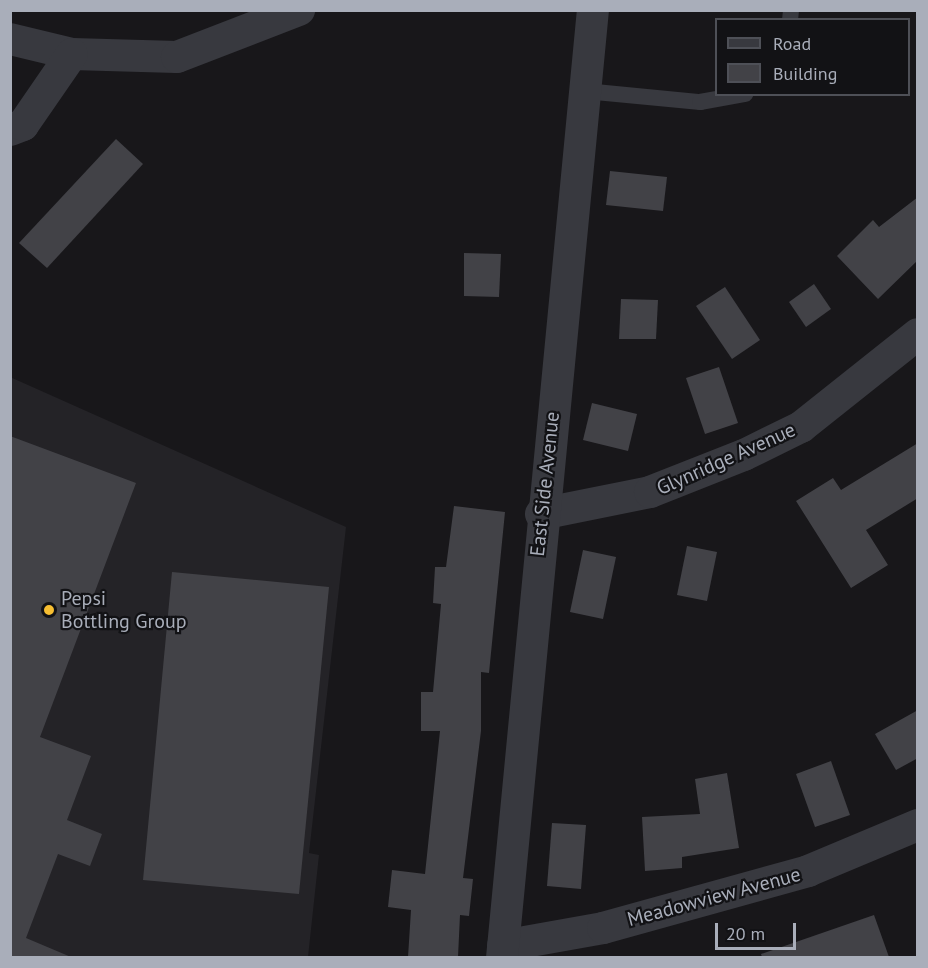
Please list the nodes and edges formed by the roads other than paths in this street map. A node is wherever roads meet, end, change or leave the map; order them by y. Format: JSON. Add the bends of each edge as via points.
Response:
{"nodes":[{"id":1,"x":299,"y":10,"type":"edge"},
{"id":2,"x":593,"y":10,"type":"edge"},
{"id":3,"x":10,"y":39,"type":"edge"},
{"id":4,"x":72,"y":54,"type":"junction"},
{"id":5,"x":585,"y":91,"type":"junction"},
{"id":6,"x":734,"y":96,"type":"edge"},
{"id":7,"x":10,"y":130,"type":"edge"},
{"id":8,"x":918,"y":334,"type":"edge"},
{"id":9,"x":541,"y":514,"type":"junction"},
{"id":10,"x":918,"y":825,"type":"edge"},
{"id":11,"x":503,"y":952,"type":"edge"}],
"edges":[{"from":1,"to":4,"type":"street","via":[[177,57]]},
{"from":2,"to":5,"type":"street","name":"East Side Avenue"},
{"from":3,"to":4,"type":"street"},
{"from":4,"to":7,"type":"street","via":[[23,125]]},
{"from":5,"to":6,"type":"lane","via":[[700,102]]},
{"from":5,"to":9,"type":"street","name":"East Side Avenue"},
{"from":8,"to":9,"type":"street","name":"Glynridge Avenue","via":[[801,427],[744,455],[650,492]]},
{"from":9,"to":11,"type":"street","name":"East Side Avenue"},
{"from":10,"to":11,"type":"street","name":"Meadowview Avenue","via":[[808,871]]}]}
